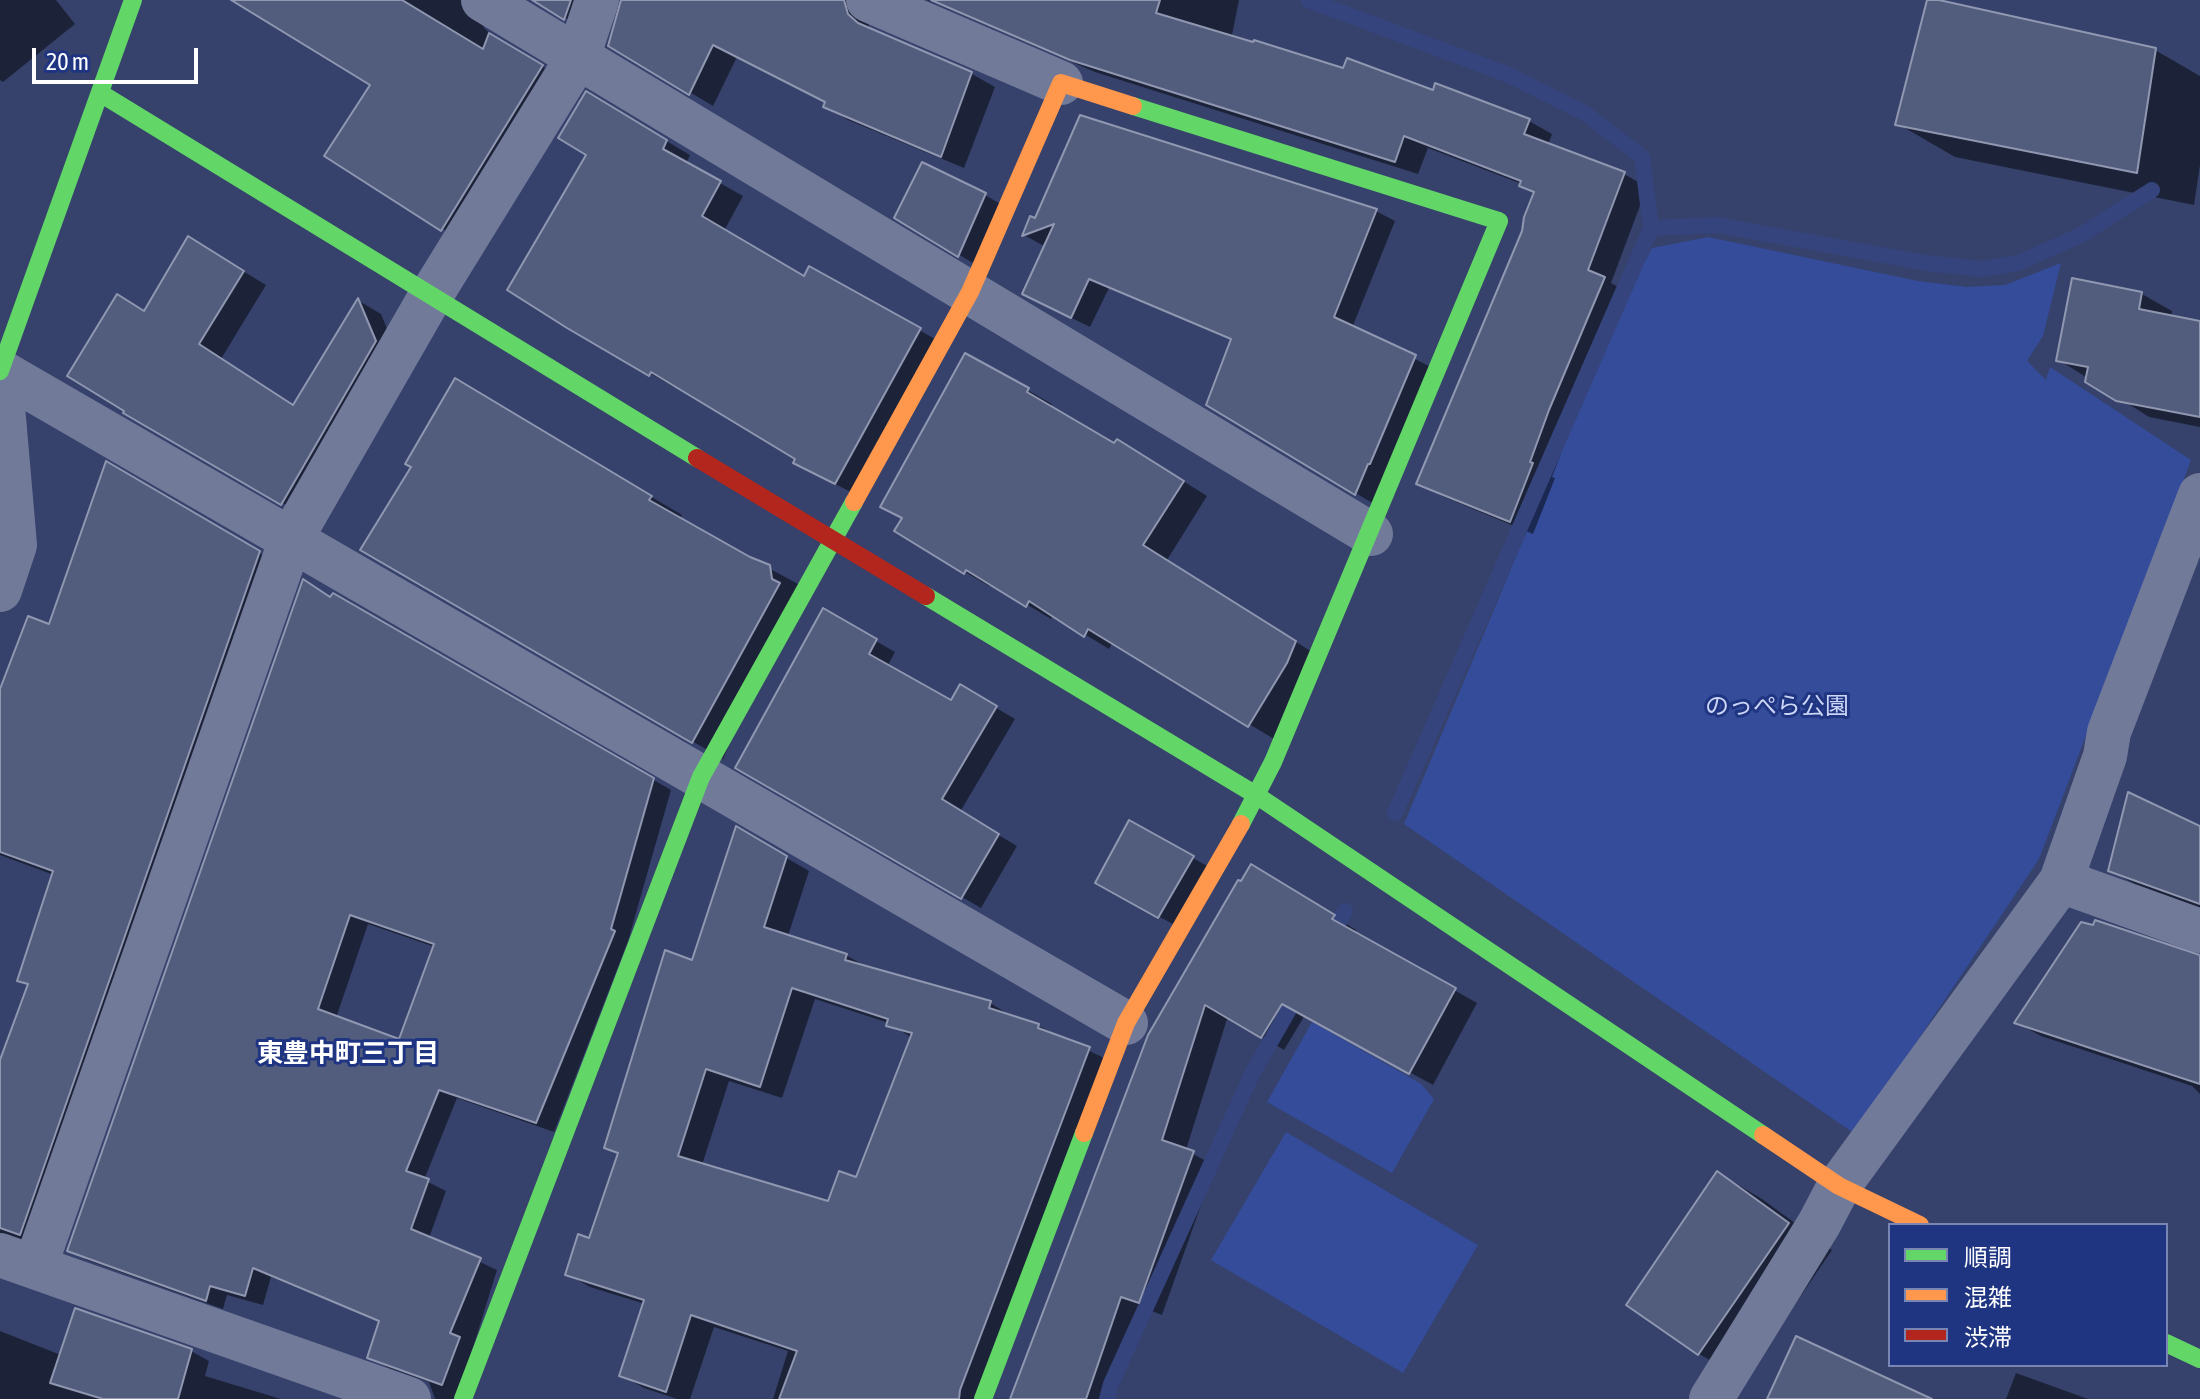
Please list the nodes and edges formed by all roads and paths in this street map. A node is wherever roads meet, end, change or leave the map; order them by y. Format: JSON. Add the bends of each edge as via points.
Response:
{"nodes":[{"id":1,"x":133,"y":0,"type":"edge"},
{"id":2,"x":483,"y":0,"type":"edge"},
{"id":3,"x":597,"y":0,"type":"edge"},
{"id":4,"x":868,"y":0,"type":"edge"},
{"id":5,"x":578,"y":57,"type":"junction"},
{"id":6,"x":1061,"y":83,"type":"junction"},
{"id":7,"x":100,"y":93,"type":"junction"},
{"id":8,"x":970,"y":292,"type":"junction"},
{"id":9,"x":430,"y":297,"type":"junction"},
{"id":10,"x":0,"y":371,"type":"edge"},
{"id":11,"x":2200,"y":495,"type":"edge"},
{"id":12,"x":1371,"y":534,"type":"junction"},
{"id":13,"x":291,"y":539,"type":"junction"},
{"id":14,"x":832,"y":539,"type":"junction"},
{"id":15,"x":0,"y":590,"type":"edge"},
{"id":16,"x":701,"y":777,"type":"junction"},
{"id":17,"x":1256,"y":795,"type":"junction"},
{"id":18,"x":2061,"y":881,"type":"junction"},
{"id":19,"x":2200,"y":931,"type":"edge"},
{"id":20,"x":1126,"y":1023,"type":"junction"},
{"id":21,"x":1839,"y":1186,"type":"junction"},
{"id":22,"x":1916,"y":1223,"type":"edge"},
{"id":23,"x":17,"y":1261,"type":"edge"},
{"id":24,"x":2168,"y":1344,"type":"edge"},
{"id":25,"x":2200,"y":1359,"type":"edge"},
{"id":26,"x":409,"y":1399,"type":"edge"},
{"id":27,"x":463,"y":1399,"type":"edge"},
{"id":28,"x":983,"y":1399,"type":"edge"},
{"id":29,"x":1711,"y":1399,"type":"edge"}],
"edges":[{"from":1,"to":7,"type":"street"},
{"from":2,"to":5,"type":"street"},
{"from":3,"to":5,"type":"street"},
{"from":4,"to":6,"type":"street"},
{"from":5,"to":8,"type":"street"},
{"from":5,"to":9,"type":"street"},
{"from":6,"to":8,"type":"street"},
{"from":6,"to":12,"type":"street","via":[[1499,221]]},
{"from":7,"to":9,"type":"street"},
{"from":7,"to":10,"type":"street"},
{"from":8,"to":12,"type":"street"},
{"from":8,"to":14,"type":"street"},
{"from":9,"to":13,"type":"street"},
{"from":9,"to":14,"type":"street"},
{"from":10,"to":13,"type":"street"},
{"from":10,"to":15,"type":"street","via":[[15,545]]},
{"from":11,"to":18,"type":"street","via":[[2109,732]]},
{"from":12,"to":17,"type":"street"},
{"from":13,"to":16,"type":"street"},
{"from":13,"to":23,"type":"street"},
{"from":14,"to":16,"type":"street"},
{"from":14,"to":17,"type":"street"},
{"from":16,"to":20,"type":"street"},
{"from":16,"to":27,"type":"street"},
{"from":17,"to":20,"type":"street"},
{"from":17,"to":21,"type":"street"},
{"from":18,"to":19,"type":"street"},
{"from":18,"to":21,"type":"street"},
{"from":20,"to":28,"type":"street"},
{"from":21,"to":22,"type":"street"},
{"from":21,"to":29,"type":"street"},
{"from":23,"to":26,"type":"street"},
{"from":24,"to":25,"type":"street"}]}
